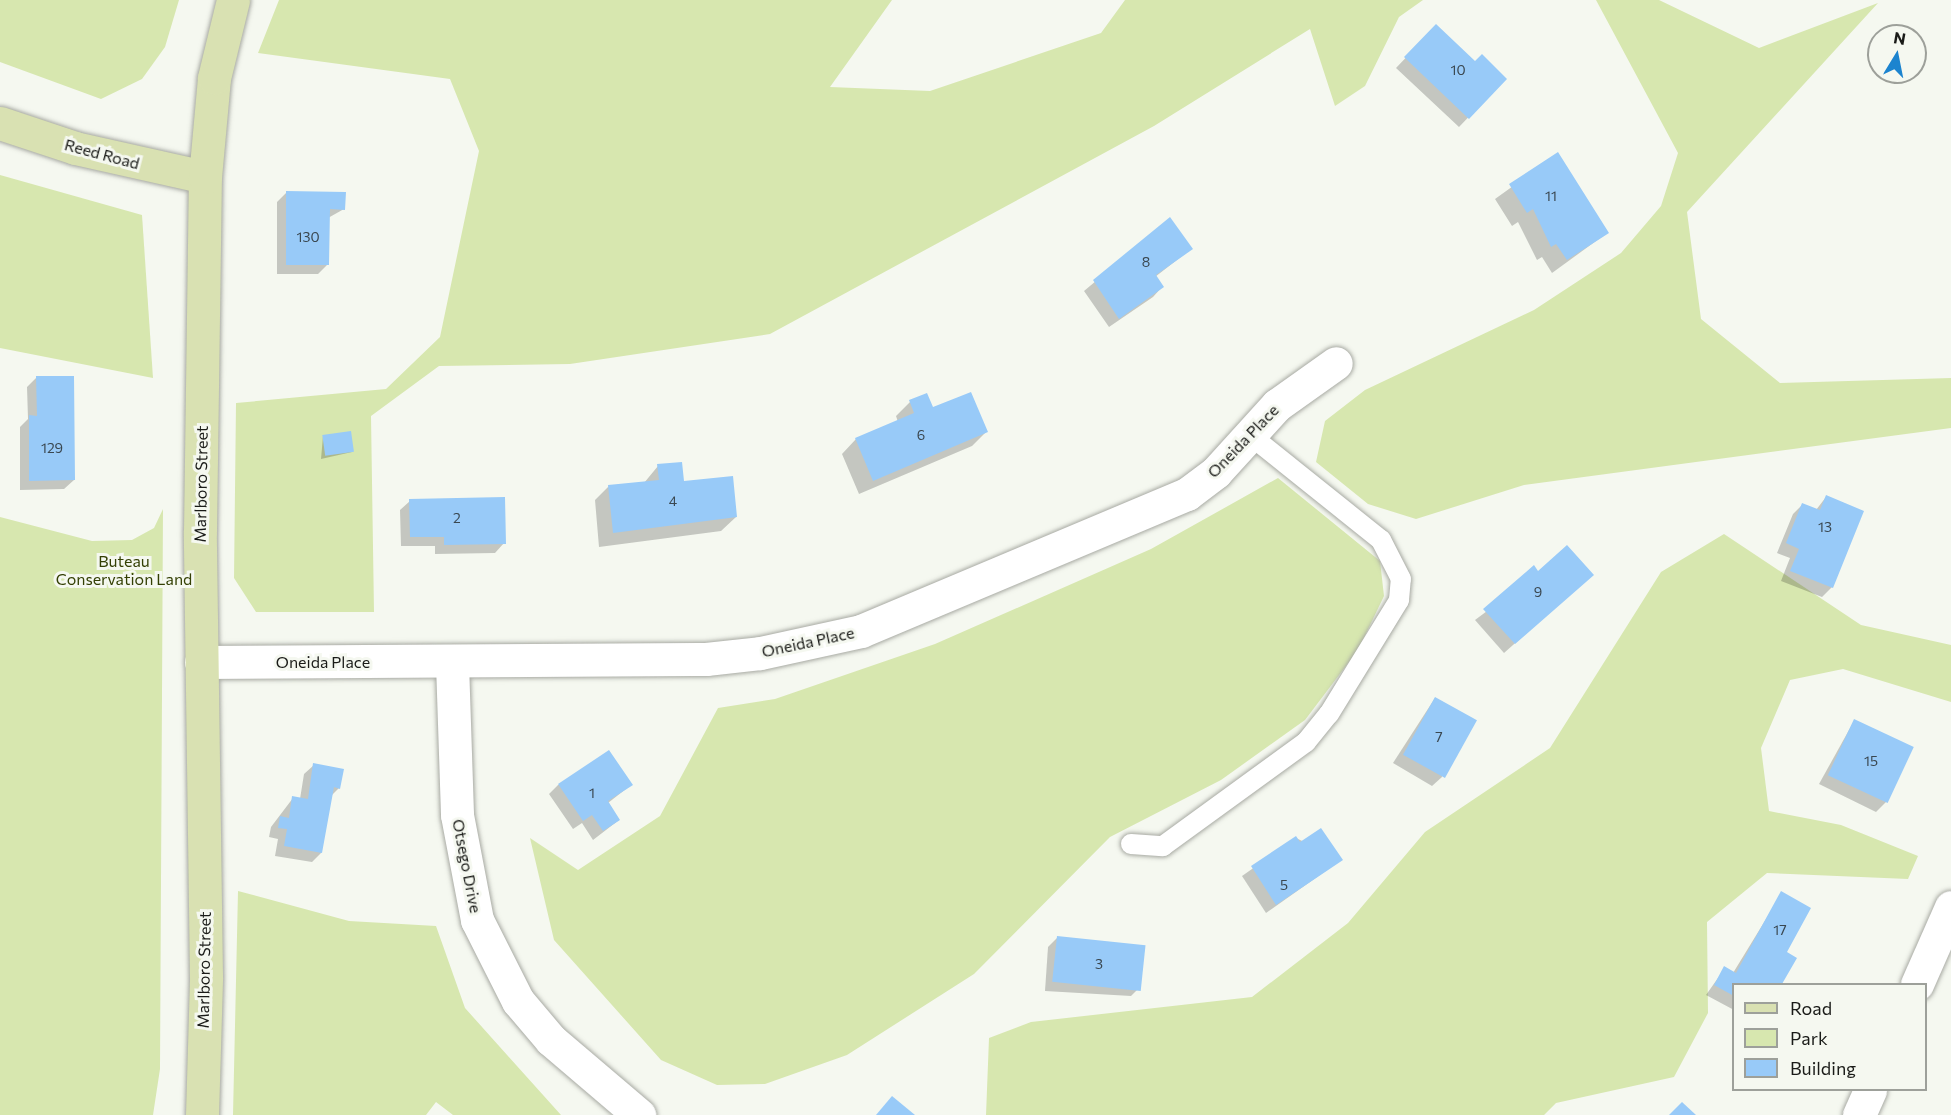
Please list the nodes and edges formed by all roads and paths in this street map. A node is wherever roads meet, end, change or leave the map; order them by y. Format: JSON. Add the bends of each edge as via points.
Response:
{"nodes":[{"id":1,"x":233,"y":0,"type":"edge"},
{"id":2,"x":0,"y":123,"type":"edge"},
{"id":3,"x":206,"y":177,"type":"junction"},
{"id":4,"x":1335,"y":363,"type":"dead end"},
{"id":5,"x":1250,"y":435,"type":"junction"},
{"id":6,"x":201,"y":662,"type":"junction"},
{"id":7,"x":452,"y":663,"type":"junction"},
{"id":8,"x":1131,"y":844,"type":"dead end"},
{"id":9,"x":1951,"y":907,"type":"edge"},
{"id":10,"x":1917,"y":983,"type":"edge"},
{"id":11,"x":1869,"y":1091,"type":"edge"},
{"id":12,"x":202,"y":1115,"type":"edge"},
{"id":13,"x":639,"y":1115,"type":"edge"},
{"id":14,"x":1859,"y":1115,"type":"edge"}],
"edges":[{"from":1,"to":3,"type":"street","name":"Marlboro Street","via":[[214,78]]},
{"from":2,"to":3,"type":"street","name":"Reed Road","via":[[75,148]]},
{"from":3,"to":6,"type":"street","name":"Marlboro Street"},
{"from":4,"to":5,"type":"street","name":"Oneida Place","via":[[1304,381]]},
{"from":5,"to":7,"type":"street","name":"Oneida Place","via":[[1216,472],[1153,512],[861,631],[770,651],[706,659]]},
{"from":5,"to":8,"type":"lane","via":[[1381,540],[1401,579],[1399,600],[1329,714],[1306,742],[1163,846]]},
{"from":6,"to":7,"type":"street","name":"Oneida Place"},
{"from":6,"to":12,"type":"street","name":"Marlboro Street","via":[[206,966]]},
{"from":7,"to":13,"type":"street","name":"Otsego Drive","via":[[457,815],[477,920],[518,1001],[551,1040]]},
{"from":9,"to":10,"type":"street"},
{"from":11,"to":14,"type":"street"}]}
